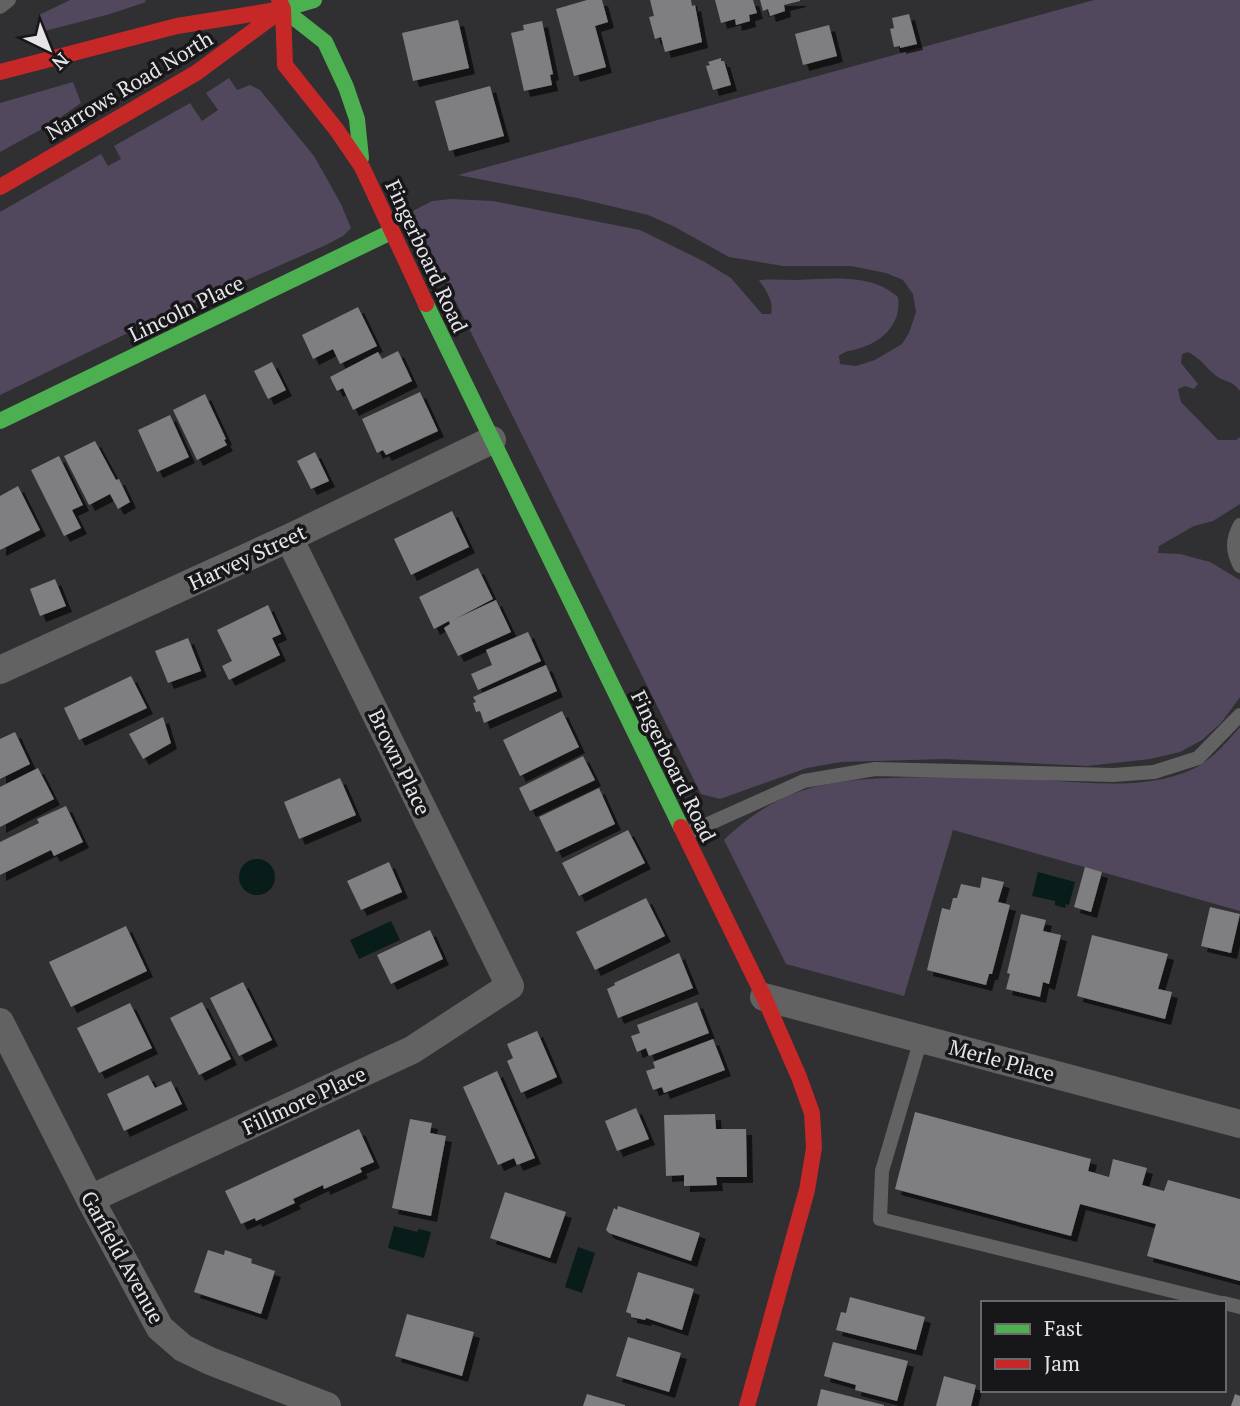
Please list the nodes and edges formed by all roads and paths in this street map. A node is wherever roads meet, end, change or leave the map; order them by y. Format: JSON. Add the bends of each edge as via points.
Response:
{"nodes":[{"id":1,"x":9,"y":0,"type":"edge"},
{"id":2,"x":314,"y":0,"type":"edge"},
{"id":3,"x":281,"y":4,"type":"edge"},
{"id":4,"x":0,"y":7,"type":"edge"},
{"id":5,"x":0,"y":72,"type":"edge"},
{"id":6,"x":362,"y":167,"type":"junction"},
{"id":7,"x":0,"y":187,"type":"edge"},
{"id":8,"x":391,"y":232,"type":"junction"},
{"id":9,"x":0,"y":421,"type":"edge"},
{"id":10,"x":492,"y":440,"type":"junction"},
{"id":11,"x":1240,"y":525,"type":"edge"},
{"id":12,"x":289,"y":538,"type":"junction"},
{"id":13,"x":1240,"y":566,"type":"edge"},
{"id":14,"x":0,"y":670,"type":"edge"},
{"id":15,"x":1240,"y":715,"type":"edge"},
{"id":16,"x":684,"y":834,"type":"junction"},
{"id":17,"x":510,"y":986,"type":"joint"},
{"id":18,"x":764,"y":997,"type":"junction"},
{"id":19,"x":0,"y":1022,"type":"edge"},
{"id":20,"x":921,"y":1039,"type":"junction"},
{"id":21,"x":1240,"y":1124,"type":"edge"},
{"id":22,"x":90,"y":1199,"type":"junction"},
{"id":23,"x":1215,"y":1301,"type":"edge"},
{"id":24,"x":327,"y":1406,"type":"edge"},
{"id":25,"x":747,"y":1406,"type":"edge"}],
"edges":[{"from":1,"to":4,"type":"lane"},
{"from":2,"to":3,"type":"main road","name":"Narrows Road North"},
{"from":3,"to":5,"type":"main road"},
{"from":3,"to":6,"type":"main road","name":"Fingerboard Road","via":[[285,65]]},
{"from":3,"to":6,"type":"main road","name":"Fingerboard Road","via":[[325,42],[357,119]]},
{"from":3,"to":7,"type":"main road","name":"Narrows Road North","via":[[196,73]]},
{"from":6,"to":8,"type":"main road","name":"Fingerboard Road"},
{"from":8,"to":9,"type":"main road","name":"Lincoln Place"},
{"from":8,"to":10,"type":"main road","name":"Fingerboard Road"},
{"from":10,"to":12,"type":"street","name":"Harvey Street"},
{"from":10,"to":16,"type":"main road","name":"Fingerboard Road"},
{"from":11,"to":13,"type":"lane","via":[[1233,540]]},
{"from":12,"to":14,"type":"street","name":"Harvey Street"},
{"from":12,"to":17,"type":"street","name":"Brown Place"},
{"from":15,"to":16,"type":"lane","via":[[1198,758],[1154,772],[875,769],[804,781]]},
{"from":16,"to":18,"type":"main road","name":"Fingerboard Road"},
{"from":17,"to":22,"type":"street","name":"Fillmore Place","via":[[412,1050]]},
{"from":18,"to":20,"type":"street","name":"Merle Place"},
{"from":18,"to":25,"type":"main road","name":"Fingerboard Road","via":[[812,1113],[814,1148],[807,1190]]},
{"from":19,"to":22,"type":"street","name":"Garfield Avenue"},
{"from":20,"to":21,"type":"street","name":"Merle Place"},
{"from":20,"to":23,"type":"lane","via":[[882,1171],[880,1219]]},
{"from":22,"to":24,"type":"street","name":"Garfield Avenue","via":[[168,1335],[210,1361]]}]}
